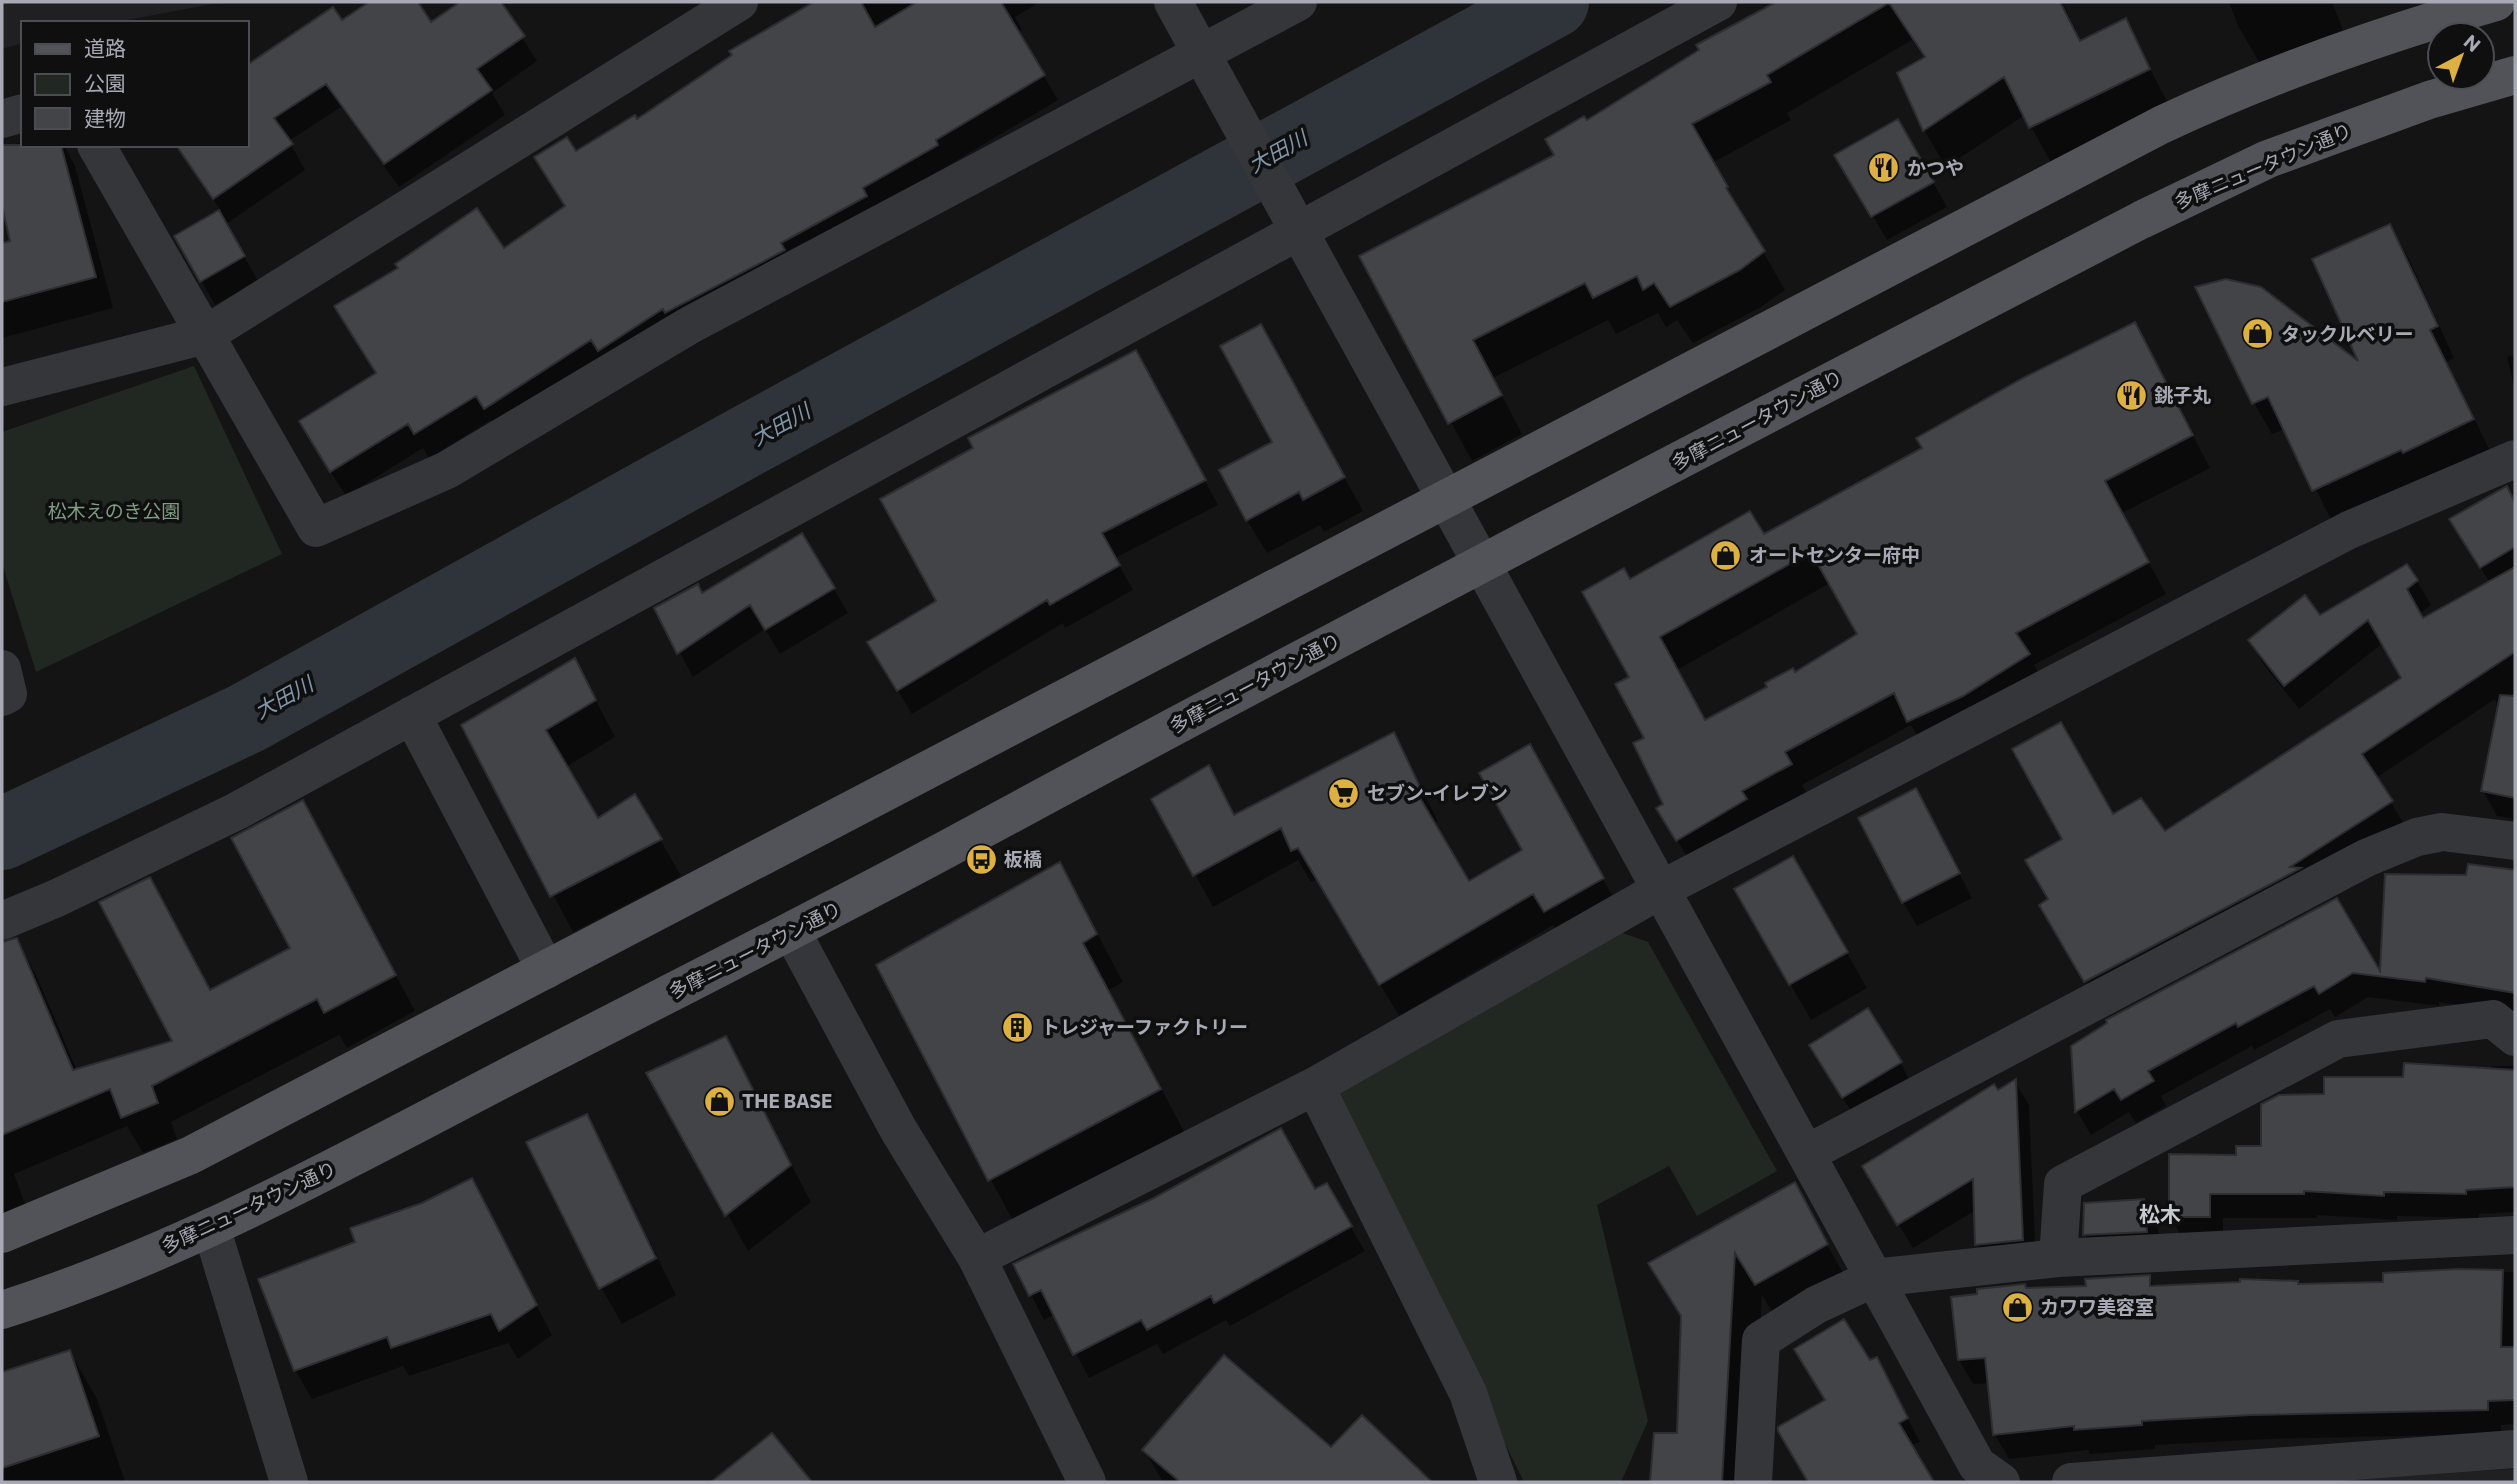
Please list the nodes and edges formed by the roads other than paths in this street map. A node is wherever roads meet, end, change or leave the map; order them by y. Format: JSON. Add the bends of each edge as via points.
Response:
{"nodes":[{"id":1,"x":739,"y":2,"type":"edge"},
{"id":2,"x":1173,"y":2,"type":"edge"},
{"id":3,"x":1298,"y":2,"type":"edge"},
{"id":4,"x":1718,"y":2,"type":"edge"},
{"id":5,"x":2496,"y":2,"type":"edge"},
{"id":6,"x":1203,"y":54,"type":"junction"},
{"id":7,"x":2515,"y":75,"type":"edge"},
{"id":8,"x":21,"y":114,"type":"edge"},
{"id":9,"x":2,"y":119,"type":"edge"},
{"id":10,"x":97,"y":147,"type":"edge"},
{"id":11,"x":1291,"y":213,"type":"junction"},
{"id":12,"x":205,"y":335,"type":"junction"},
{"id":13,"x":2,"y":387,"type":"edge"},
{"id":14,"x":2515,"y":459,"type":"edge"},
{"id":15,"x":1445,"y":499,"type":"junction"},
{"id":16,"x":1481,"y":564,"type":"junction"},
{"id":17,"x":2,"y":669,"type":"edge"},
{"id":18,"x":2,"y":697,"type":"edge"},
{"id":19,"x":412,"y":715,"type":"junction"},
{"id":20,"x":2515,"y":841,"type":"edge"},
{"id":21,"x":1660,"y":890,"type":"junction"},
{"id":22,"x":2,"y":921,"type":"edge"},
{"id":23,"x":792,"y":932,"type":"junction"},
{"id":24,"x":546,"y":970,"type":"junction"},
{"id":25,"x":2515,"y":1037,"type":"edge"},
{"id":26,"x":1315,"y":1086,"type":"junction"},
{"id":27,"x":1806,"y":1154,"type":"junction"},
{"id":28,"x":211,"y":1227,"type":"junction"},
{"id":29,"x":2,"y":1234,"type":"edge"},
{"id":30,"x":2515,"y":1235,"type":"edge"},
{"id":31,"x":977,"y":1258,"type":"junction"},
{"id":32,"x":2058,"y":1258,"type":"junction"},
{"id":33,"x":1874,"y":1278,"type":"junction"},
{"id":34,"x":2,"y":1310,"type":"edge"},
{"id":35,"x":2515,"y":1449,"type":"edge"},
{"id":36,"x":289,"y":1482,"type":"edge"},
{"id":37,"x":1087,"y":1482,"type":"edge"},
{"id":38,"x":1498,"y":1482,"type":"edge"},
{"id":39,"x":1753,"y":1482,"type":"edge"},
{"id":40,"x":2001,"y":1482,"type":"edge"},
{"id":41,"x":2071,"y":1482,"type":"edge"}],
"edges":[{"from":1,"to":12,"type":"street"},
{"from":2,"to":6,"type":"street"},
{"from":3,"to":6,"type":"street"},
{"from":4,"to":11,"type":"street"},
{"from":5,"to":15,"type":"main road","via":[[2334,52],[2246,85],[2161,125]]},
{"from":6,"to":11,"type":"street"},
{"from":6,"to":12,"type":"street","via":[[690,325],[447,470],[316,528]]},
{"from":7,"to":16,"type":"main road","name":"多摩ニュータウン通り","via":[[2429,100],[2257,165],[2141,220]]},
{"from":8,"to":9,"type":"street"},
{"from":10,"to":12,"type":"street"},
{"from":11,"to":15,"type":"street"},
{"from":11,"to":19,"type":"street"},
{"from":12,"to":13,"type":"street"},
{"from":14,"to":21,"type":"street","via":[[2349,530]]},
{"from":15,"to":16,"type":"street"},
{"from":15,"to":24,"type":"main road"},
{"from":16,"to":21,"type":"street"},
{"from":16,"to":23,"type":"main road","name":"多摩ニュータウン通り"},
{"from":17,"to":18,"type":"street","via":[[8,694]]},
{"from":19,"to":22,"type":"street","via":[[237,811]]},
{"from":19,"to":24,"type":"street"},
{"from":20,"to":27,"type":"street","via":[[2442,832],[2417,837],[2366,859]]},
{"from":21,"to":26,"type":"street"},
{"from":21,"to":27,"type":"street"},
{"from":23,"to":28,"type":"main road","name":"多摩ニュータウン通り"},
{"from":23,"to":31,"type":"street","via":[[898,1129]]},
{"from":24,"to":29,"type":"main road","via":[[191,1155]]},
{"from":25,"to":32,"type":"street","via":[[2493,1019],[2338,1039],[2063,1184]]},
{"from":26,"to":31,"type":"street"},
{"from":26,"to":38,"type":"street","via":[[1468,1393]]},
{"from":27,"to":33,"type":"street"},
{"from":28,"to":34,"type":"main road","name":"多摩ニュータウン通り"},
{"from":28,"to":36,"type":"street"},
{"from":30,"to":32,"type":"street"},
{"from":31,"to":37,"type":"street"},
{"from":32,"to":33,"type":"street"},
{"from":33,"to":39,"type":"street","via":[[1761,1340]]},
{"from":33,"to":40,"type":"street","via":[[1977,1465]]},
{"from":35,"to":41,"type":"street"}]}
